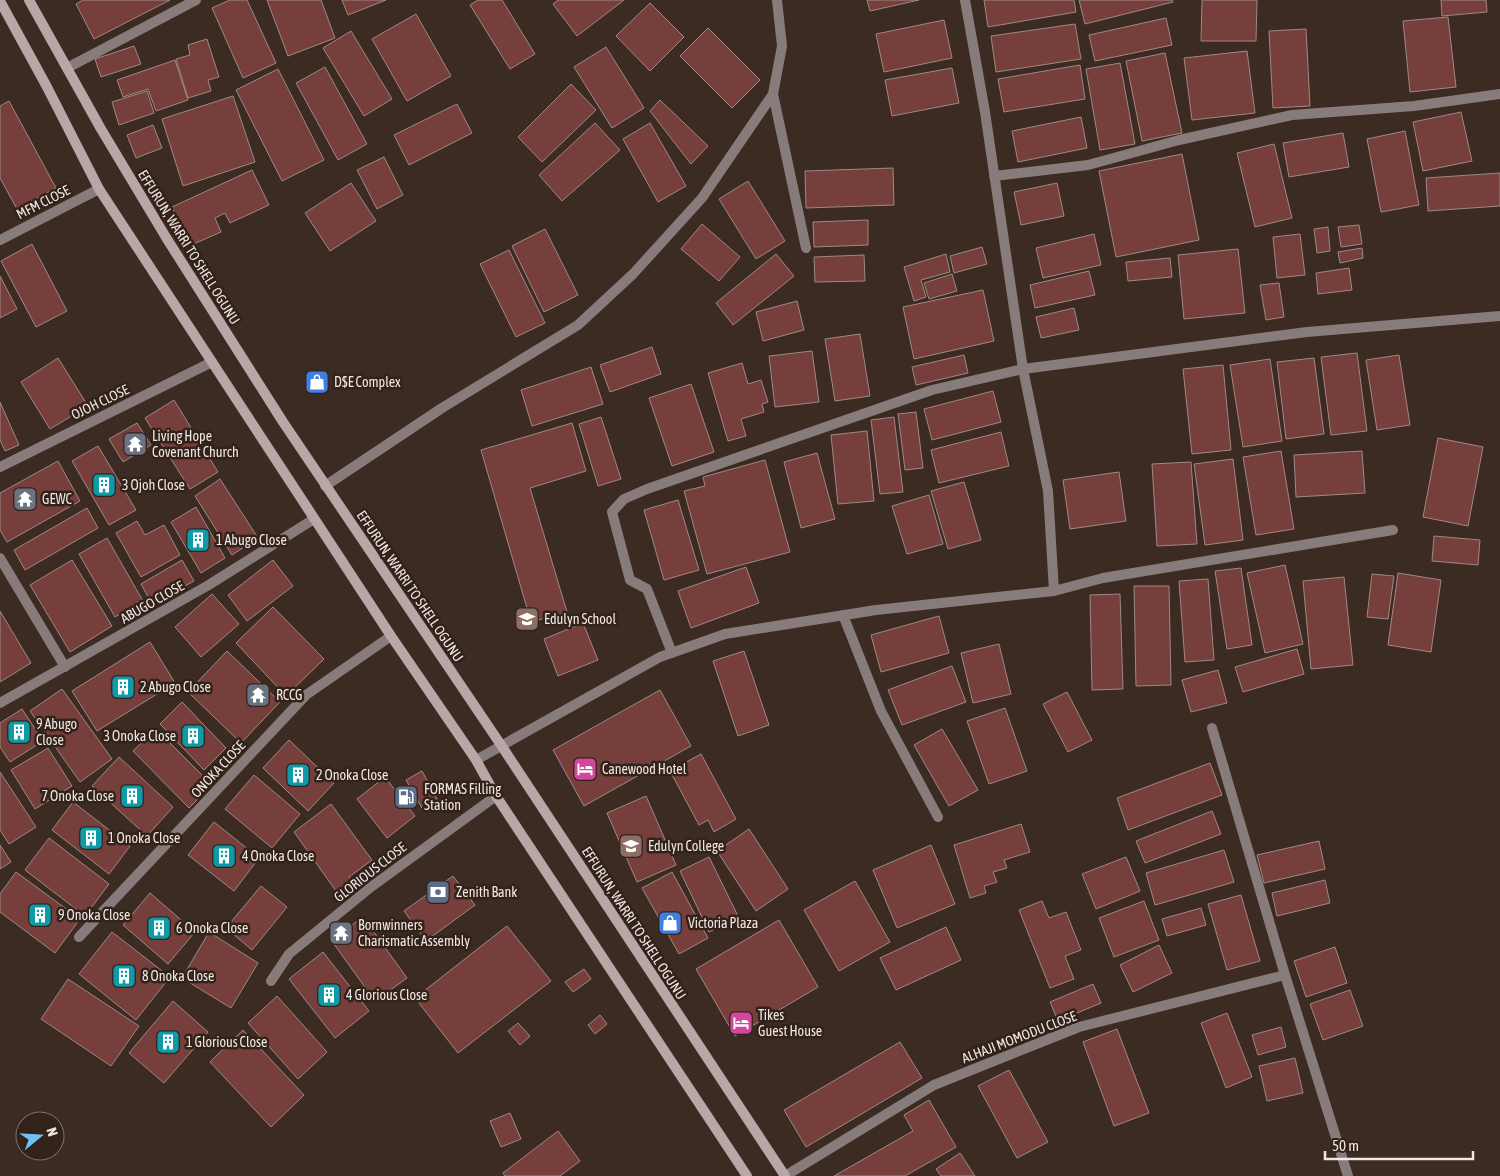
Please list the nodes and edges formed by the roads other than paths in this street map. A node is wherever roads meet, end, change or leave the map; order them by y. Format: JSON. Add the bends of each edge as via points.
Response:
{"nodes":[{"id":1,"x":29,"y":0,"type":"edge"},
{"id":2,"x":196,"y":0,"type":"edge"},
{"id":3,"x":777,"y":0,"type":"edge"},
{"id":4,"x":966,"y":0,"type":"edge"},
{"id":5,"x":2,"y":7,"type":"edge"},
{"id":6,"x":67,"y":68,"type":"junction"},
{"id":7,"x":773,"y":94,"type":"junction"},
{"id":8,"x":1500,"y":94,"type":"edge"},
{"id":9,"x":994,"y":176,"type":"junction"},
{"id":10,"x":99,"y":189,"type":"junction"},
{"id":11,"x":0,"y":240,"type":"edge"},
{"id":12,"x":806,"y":248,"type":"dead end"},
{"id":13,"x":1500,"y":316,"type":"edge"},
{"id":14,"x":212,"y":362,"type":"junction"},
{"id":15,"x":1023,"y":369,"type":"junction"},
{"id":16,"x":0,"y":467,"type":"edge"},
{"id":17,"x":325,"y":486,"type":"junction"},
{"id":18,"x":314,"y":519,"type":"junction"},
{"id":19,"x":1393,"y":530,"type":"dead end"},
{"id":20,"x":0,"y":558,"type":"edge"},
{"id":21,"x":1054,"y":591,"type":"junction"},
{"id":22,"x":843,"y":615,"type":"junction"},
{"id":23,"x":391,"y":636,"type":"junction"},
{"id":24,"x":672,"y":653,"type":"junction"},
{"id":25,"x":66,"y":667,"type":"junction"},
{"id":26,"x":0,"y":703,"type":"edge"},
{"id":27,"x":1212,"y":728,"type":"dead end"},
{"id":28,"x":500,"y":745,"type":"junction"},
{"id":29,"x":476,"y":760,"type":"junction"},
{"id":30,"x":496,"y":796,"type":"junction"},
{"id":31,"x":938,"y":817,"type":"dead end"},
{"id":32,"x":79,"y":937,"type":"dead end"},
{"id":33,"x":1285,"y":975,"type":"junction"},
{"id":34,"x":272,"y":981,"type":"dead end"},
{"id":35,"x":747,"y":1176,"type":"edge"},
{"id":36,"x":785,"y":1176,"type":"edge"},
{"id":37,"x":1348,"y":1176,"type":"edge"}],
"edges":[{"from":1,"to":6,"type":"main road","name":"EFFURUN, WARRI TO SHELL OGUNU"},
{"from":2,"to":6,"type":"street"},
{"from":3,"to":7,"type":"street","via":[[782,46]]},
{"from":4,"to":9,"type":"street"},
{"from":5,"to":10,"type":"main road"},
{"from":6,"to":17,"type":"main road","name":"EFFURUN, WARRI TO SHELL OGUNU","via":[[167,239]]},
{"from":7,"to":12,"type":"street"},
{"from":7,"to":17,"type":"street","via":[[702,198],[633,274],[578,325],[442,408]]},
{"from":8,"to":9,"type":"street","via":[[1414,106],[1292,115],[1179,140],[1088,165]]},
{"from":9,"to":15,"type":"street"},
{"from":10,"to":11,"type":"street","name":"MFM CLOSE"},
{"from":10,"to":14,"type":"main road"},
{"from":13,"to":15,"type":"street","via":[[1307,332]]},
{"from":14,"to":16,"type":"street","name":"OJOH CLOSE"},
{"from":14,"to":18,"type":"main road"},
{"from":15,"to":21,"type":"street","via":[[1048,491]]},
{"from":15,"to":24,"type":"street","via":[[904,399],[624,499],[612,512],[630,580],[647,589]]},
{"from":17,"to":28,"type":"main road","name":"EFFURUN, WARRI TO SHELL OGUNU"},
{"from":18,"to":23,"type":"main road"},
{"from":18,"to":25,"type":"street","name":"ABUGO CLOSE","via":[[207,586]]},
{"from":19,"to":21,"type":"street","via":[[1102,578]]},
{"from":20,"to":25,"type":"street"},
{"from":21,"to":22,"type":"street"},
{"from":22,"to":24,"type":"street","via":[[725,634]]},
{"from":22,"to":31,"type":"street","via":[[881,711]]},
{"from":23,"to":29,"type":"main road"},
{"from":23,"to":32,"type":"street","name":"ONOKA CLOSE","via":[[306,695]]},
{"from":24,"to":28,"type":"street"},
{"from":25,"to":26,"type":"street","name":"ABUGO CLOSE"},
{"from":27,"to":33,"type":"street"},
{"from":28,"to":29,"type":"street"},
{"from":28,"to":36,"type":"main road","name":"EFFURUN, WARRI TO SHELL OGUNU"},
{"from":29,"to":30,"type":"main road"},
{"from":30,"to":34,"type":"street","name":"GLORIOUS CLOSE","via":[[371,887],[289,954]]},
{"from":30,"to":35,"type":"main road"},
{"from":33,"to":36,"type":"street","name":"ALHAJI MOMODU CLOSE","via":[[1079,1027],[1016,1052],[934,1085]]},
{"from":33,"to":37,"type":"street"}]}
